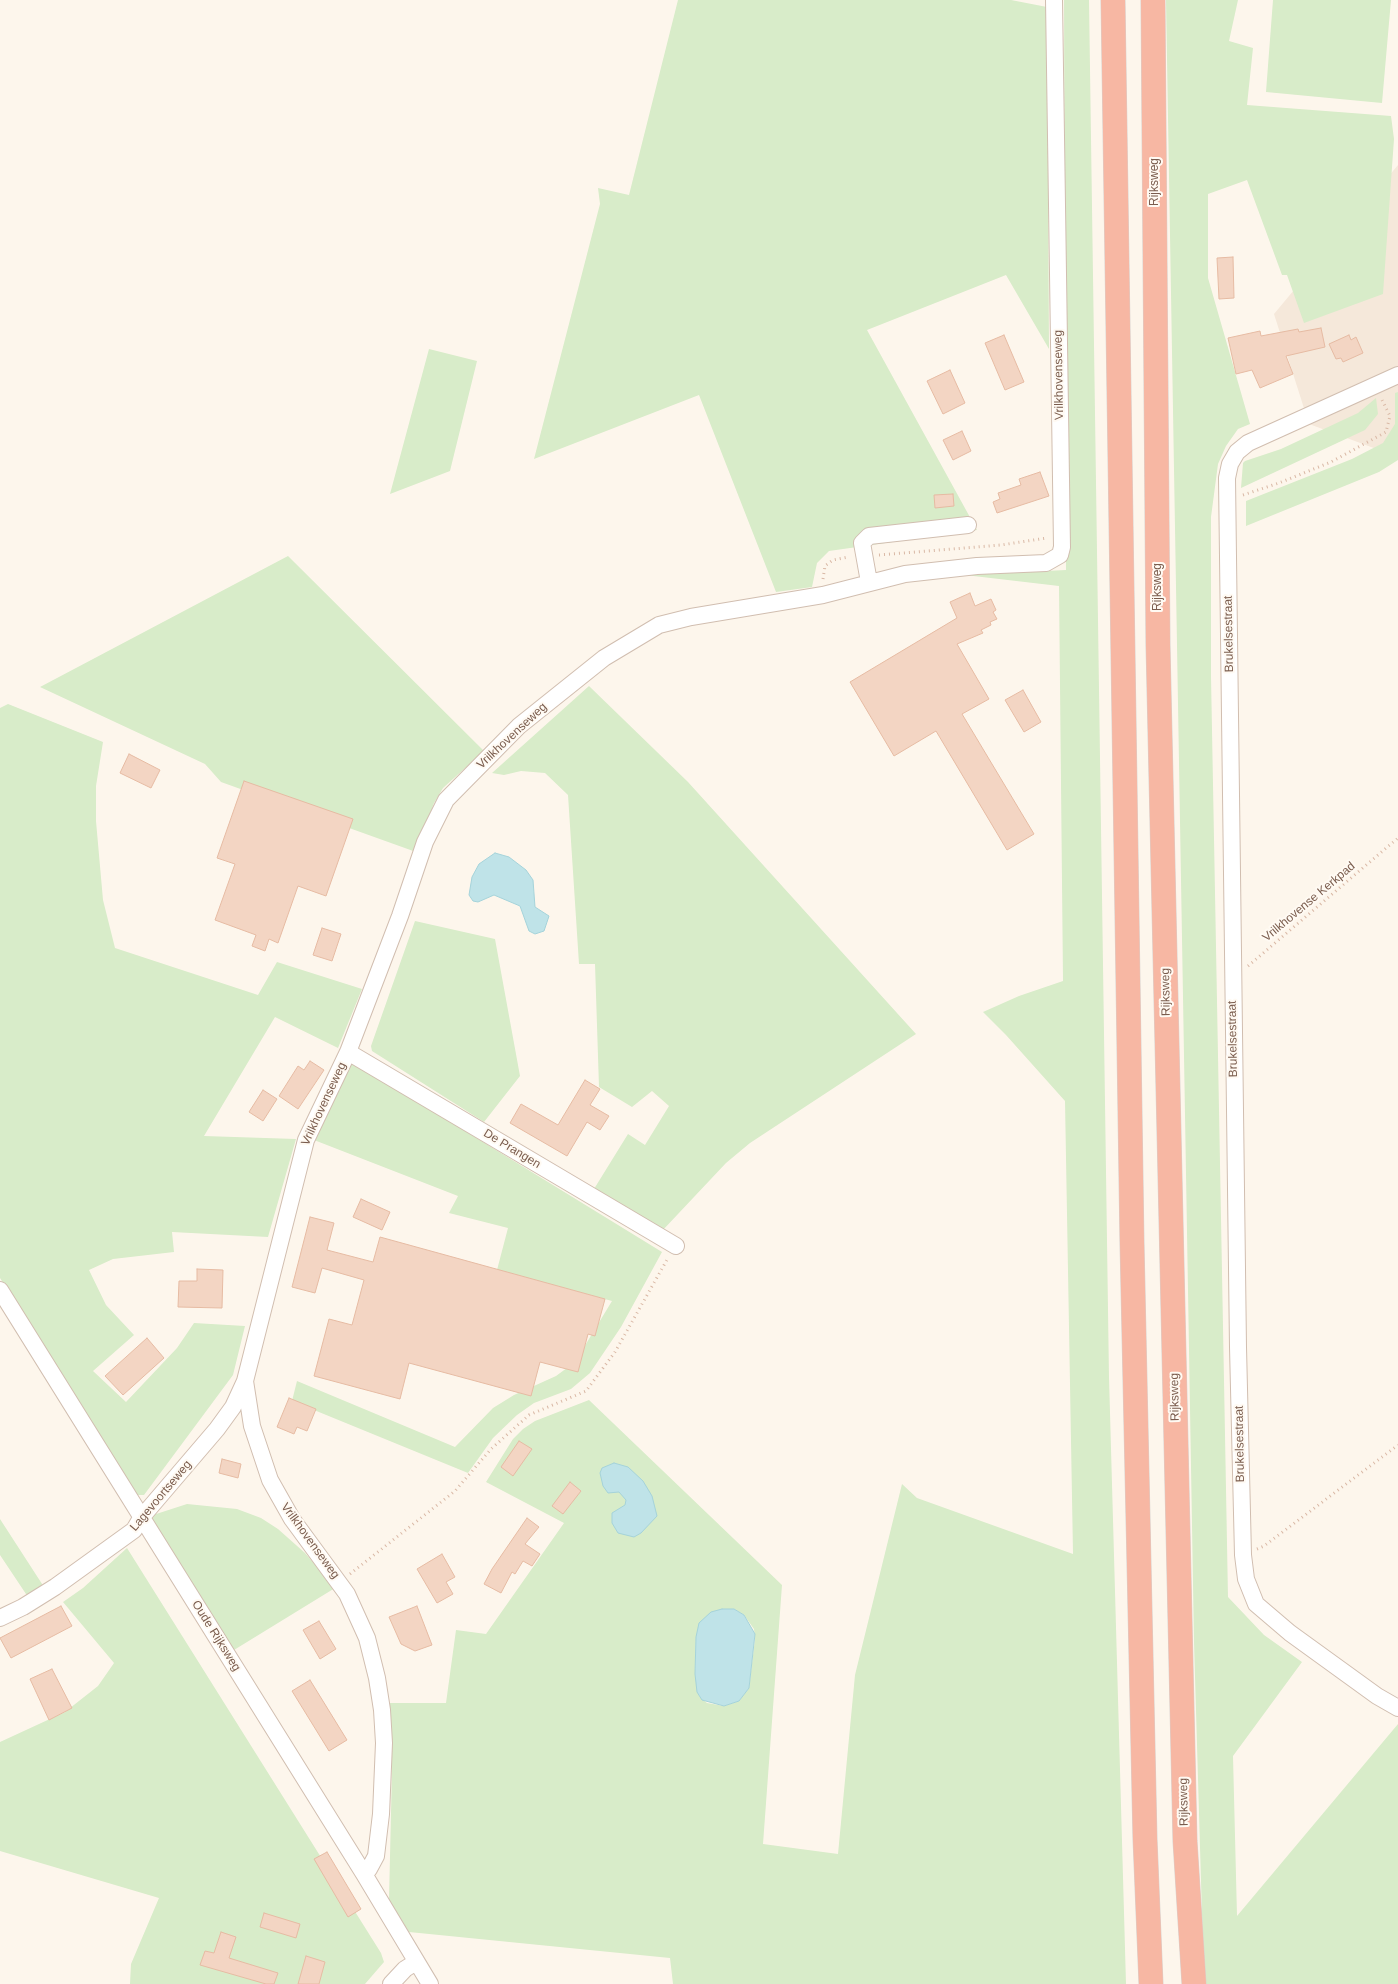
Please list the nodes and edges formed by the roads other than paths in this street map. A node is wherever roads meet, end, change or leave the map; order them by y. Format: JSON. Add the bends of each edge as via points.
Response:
{"nodes":[{"id":1,"x":1054,"y":0,"type":"edge"},
{"id":2,"x":1113,"y":0,"type":"edge"},
{"id":3,"x":1153,"y":0,"type":"edge"},
{"id":4,"x":1398,"y":375,"type":"edge"},
{"id":5,"x":968,"y":525,"type":"dead end"},
{"id":6,"x":869,"y":582,"type":"junction"},
{"id":7,"x":348,"y":1052,"type":"junction"},
{"id":8,"x":676,"y":1246,"type":"road end"},
{"id":9,"x":0,"y":1290,"type":"edge"},
{"id":10,"x":245,"y":1381,"type":"junction"},
{"id":11,"x":142,"y":1518,"type":"junction"},
{"id":12,"x":0,"y":1618,"type":"edge"},
{"id":13,"x":1398,"y":1708,"type":"edge"},
{"id":14,"x":364,"y":1874,"type":"junction"},
{"id":15,"x":416,"y":1962,"type":"junction"},
{"id":16,"x":391,"y":1984,"type":"edge"},
{"id":17,"x":430,"y":1984,"type":"edge"},
{"id":18,"x":1151,"y":1984,"type":"edge"},
{"id":19,"x":1194,"y":1984,"type":"edge"}],
"edges":[{"from":1,"to":6,"type":"street","name":"Vrilkhovenseweg","via":[[1061,551],[1058,558],[1046,563],[935,570]]},
{"from":2,"to":18,"type":"highway","via":[[1132,1242]]},
{"from":3,"to":19,"type":"highway","name":"Rijksweg","via":[[1159,665],[1185,1841]]},
{"from":4,"to":13,"type":"street","name":"Brukelsestraat","via":[[1248,443],[1237,452],[1227,478],[1232,979],[1246,1579],[1256,1604],[1376,1696]]},
{"from":5,"to":6,"type":"street","via":[[868,536],[862,543]]},
{"from":6,"to":7,"type":"street","name":"Vrilkhovenseweg","via":[[822,595],[658,625],[604,658],[519,726],[446,800],[435,818]]},
{"from":7,"to":8,"type":"street","name":"De Prangen"},
{"from":7,"to":10,"type":"street","name":"Vrilkhovenseweg","via":[[299,1159]]},
{"from":9,"to":11,"type":"street","name":"Oude Rijksweg"},
{"from":10,"to":11,"type":"street","name":"Lagevoortseweg","via":[[233,1407],[217,1429]]},
{"from":10,"to":14,"type":"street","name":"Vrilkhovenseweg","via":[[252,1426],[270,1480],[292,1519],[339,1582],[367,1638],[382,1710],[384,1743],[376,1856]]},
{"from":11,"to":12,"type":"street","name":"Lagevoortseweg","via":[[134,1530],[55,1587]]},
{"from":11,"to":14,"type":"street","name":"Oude Rijksweg"},
{"from":14,"to":15,"type":"street","name":"Oude Rijksweg"},
{"from":15,"to":16,"type":"street"},
{"from":15,"to":17,"type":"street","name":"Oude Rijksweg"}]}
